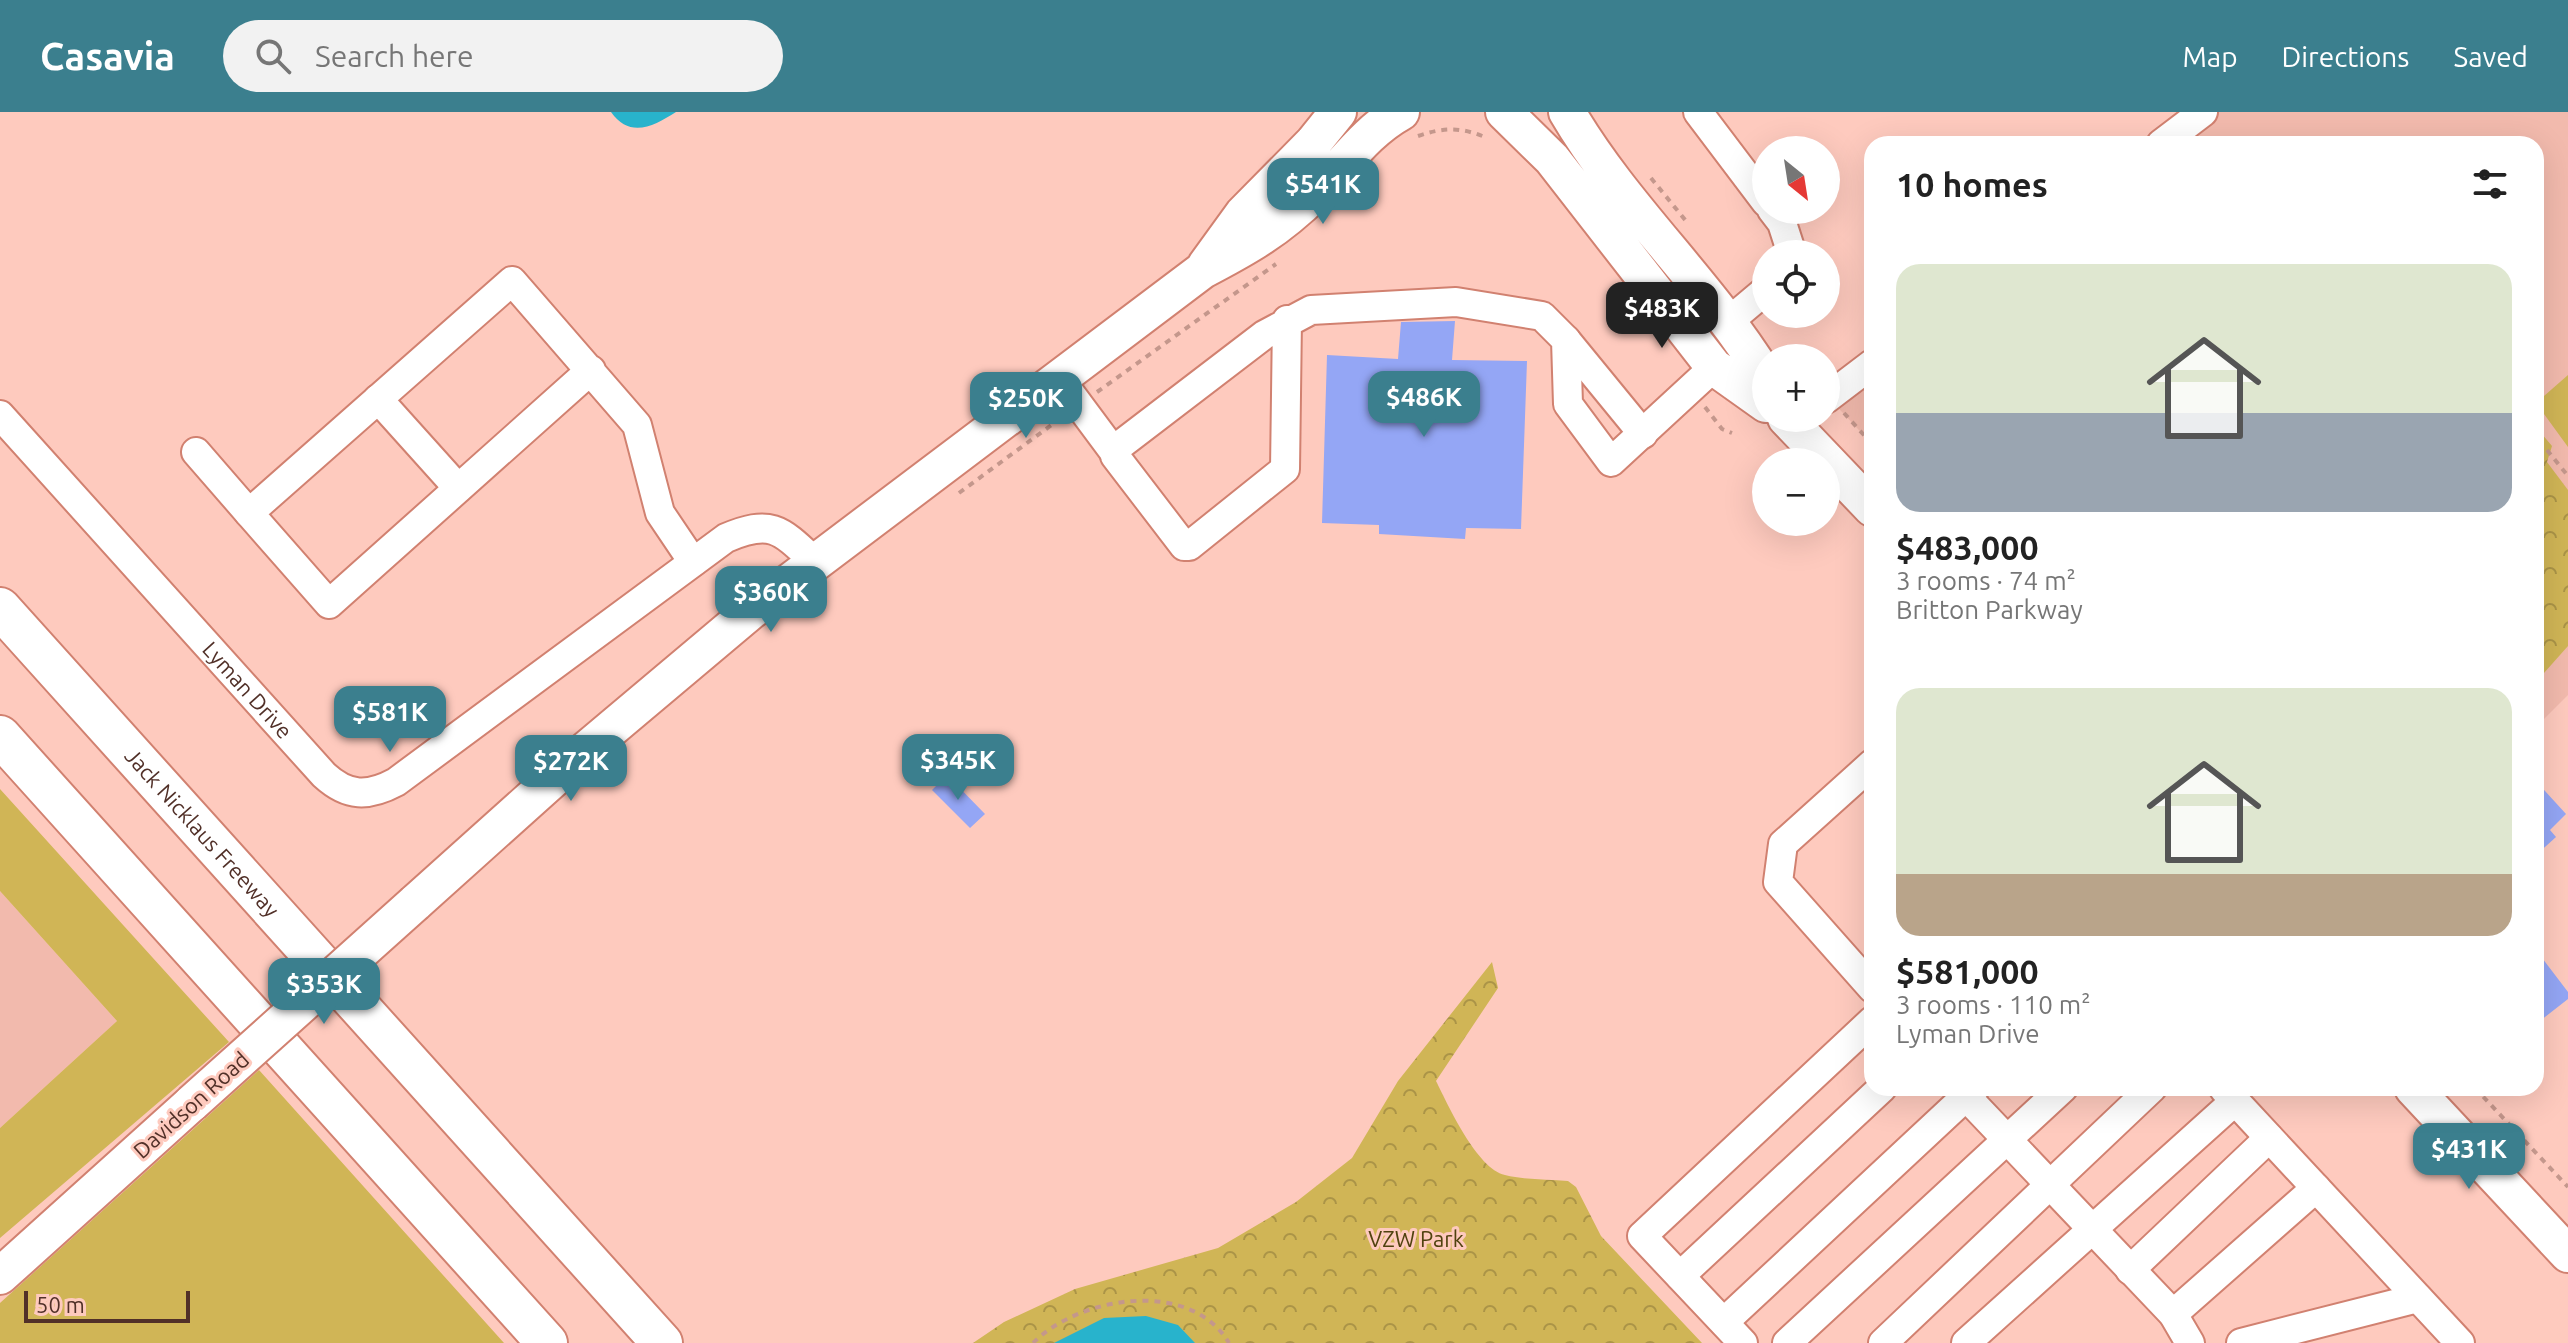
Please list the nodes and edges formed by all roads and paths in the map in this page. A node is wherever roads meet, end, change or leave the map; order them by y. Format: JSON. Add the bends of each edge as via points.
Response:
{"nodes":[{"id":1,"x":1338,"y":112,"type":"edge"},
{"id":2,"x":1401,"y":112,"type":"edge"},
{"id":3,"x":1504,"y":112,"type":"edge"},
{"id":4,"x":1567,"y":112,"type":"edge"},
{"id":5,"x":1698,"y":112,"type":"edge"},
{"id":6,"x":2203,"y":112,"type":"edge"},
{"id":7,"x":2172,"y":136,"type":"edge"},
{"id":8,"x":1752,"y":183,"type":"edge"},
{"id":9,"x":1203,"y":270,"type":"junction"},
{"id":10,"x":1752,"y":302,"type":"edge"},
{"id":11,"x":1287,"y":320,"type":"junction"},
{"id":12,"x":1728,"y":322,"type":"junction"},
{"id":13,"x":1566,"y":340,"type":"junction"},
{"id":14,"x":1752,"y":357,"type":"edge"},
{"id":15,"x":1714,"y":367,"type":"junction"},
{"id":16,"x":591,"y":370,"type":"junction"},
{"id":17,"x":1864,"y":370,"type":"edge"},
{"id":18,"x":1059,"y":378,"type":"junction"},
{"id":19,"x":1840,"y":388,"type":"edge"},
{"id":20,"x":1752,"y":393,"type":"edge"},
{"id":21,"x":378,"y":399,"type":"junction"},
{"id":22,"x":1840,"y":411,"type":"edge"},
{"id":23,"x":0,"y":415,"type":"edge"},
{"id":24,"x":1802,"y":432,"type":"edge"},
{"id":25,"x":1643,"y":434,"type":"junction"},
{"id":26,"x":1864,"y":436,"type":"edge"},
{"id":27,"x":2547,"y":450,"type":"dead end"},
{"id":28,"x":196,"y":452,"type":"dead end"},
{"id":29,"x":1114,"y":452,"type":"junction"},
{"id":30,"x":2568,"y":476,"type":"edge"},
{"id":31,"x":458,"y":488,"type":"junction"},
{"id":32,"x":1864,"y":499,"type":"edge"},
{"id":33,"x":249,"y":513,"type":"junction"},
{"id":34,"x":814,"y":561,"type":"junction"},
{"id":35,"x":693,"y":562,"type":"junction"},
{"id":36,"x":0,"y":608,"type":"edge"},
{"id":37,"x":0,"y":736,"type":"edge"},
{"id":38,"x":1864,"y":771,"type":"edge"},
{"id":39,"x":1864,"y":979,"type":"edge"},
{"id":40,"x":1864,"y":1028,"type":"edge"},
{"id":41,"x":1873,"y":1096,"type":"edge"},
{"id":42,"x":1961,"y":1096,"type":"edge"},
{"id":43,"x":1970,"y":1096,"type":"edge"},
{"id":44,"x":2054,"y":1096,"type":"edge"},
{"id":45,"x":2144,"y":1096,"type":"edge"},
{"id":46,"x":2227,"y":1096,"type":"edge"},
{"id":47,"x":2231,"y":1096,"type":"edge"},
{"id":48,"x":2420,"y":1096,"type":"edge"},
{"id":49,"x":2483,"y":1096,"type":"edge"},
{"id":50,"x":2008,"y":1138,"type":"junction"},
{"id":51,"x":2269,"y":1138,"type":"junction"},
{"id":52,"x":2049,"y":1185,"type":"junction"},
{"id":53,"x":2568,"y":1187,"type":"edge"},
{"id":54,"x":2316,"y":1188,"type":"junction"},
{"id":55,"x":2091,"y":1227,"type":"junction"},
{"id":56,"x":2568,"y":1254,"type":"edge"},
{"id":57,"x":2130,"y":1270,"type":"junction"},
{"id":58,"x":0,"y":1276,"type":"edge"},
{"id":59,"x":1680,"y":1276,"type":"junction"},
{"id":60,"x":2418,"y":1298,"type":"junction"},
{"id":61,"x":2173,"y":1314,"type":"junction"},
{"id":62,"x":1724,"y":1322,"type":"junction"},
{"id":63,"x":547,"y":1343,"type":"edge"},
{"id":64,"x":662,"y":1343,"type":"edge"},
{"id":65,"x":1033,"y":1343,"type":"edge"},
{"id":66,"x":1229,"y":1343,"type":"edge"},
{"id":67,"x":1743,"y":1343,"type":"edge"},
{"id":68,"x":1787,"y":1343,"type":"edge"},
{"id":69,"x":1883,"y":1343,"type":"edge"},
{"id":70,"x":1966,"y":1343,"type":"edge"},
{"id":71,"x":2190,"y":1343,"type":"edge"},
{"id":72,"x":2241,"y":1343,"type":"edge"},
{"id":73,"x":2460,"y":1343,"type":"edge"}],
"edges":[{"from":1,"to":9,"type":"main road","name":"Davidson Road","via":[[1243,214]]},
{"from":2,"to":9,"type":"main road","name":"Davidson Road","via":[[1381,123],[1268,236]]},
{"from":3,"to":15,"type":"main road","via":[[1552,159]]},
{"from":4,"to":12,"type":"main road","via":[[1593,156]]},
{"from":5,"to":8,"type":"street"},
{"from":6,"to":7,"type":"street"},
{"from":9,"to":18,"type":"main road","name":"Davidson Road"},
{"from":10,"to":12,"type":"street"},
{"from":11,"to":13,"type":"street","via":[[1311,310],[1456,302],[1542,316]]},
{"from":11,"to":29,"type":"street"},
{"from":11,"to":29,"type":"street","via":[[1285,469],[1189,546]]},
{"from":12,"to":14,"type":"main road"},
{"from":13,"to":25,"type":"street"},
{"from":13,"to":25,"type":"street","via":[[1568,404],[1610,461]]},
{"from":15,"to":20,"type":"main road"},
{"from":15,"to":25,"type":"street"},
{"from":16,"to":21,"type":"street","via":[[512,281]]},
{"from":16,"to":31,"type":"street"},
{"from":16,"to":35,"type":"street","via":[[637,425],[660,513]]},
{"from":17,"to":19,"type":"street"},
{"from":18,"to":29,"type":"street"},
{"from":18,"to":34,"type":"main road","name":"Davidson Road"},
{"from":21,"to":31,"type":"street"},
{"from":21,"to":33,"type":"street"},
{"from":22,"to":26,"type":"path"},
{"from":23,"to":35,"type":"street","name":"Lyman Drive","via":[[324,775],[354,794],[376,792],[396,782]]},
{"from":24,"to":32,"type":"main road"},
{"from":27,"to":30,"type":"path"},
{"from":28,"to":33,"type":"street"},
{"from":31,"to":33,"type":"street","via":[[329,604]]},
{"from":34,"to":35,"type":"street","name":"Lyman Drive","via":[[786,535],[765,526],[726,538]]},
{"from":34,"to":58,"type":"main road","name":"Davidson Road","bridge":true,"via":[[581,754]]},
{"from":36,"to":64,"type":"highway","name":"Jack Nicklaus Freeway"},
{"from":37,"to":63,"type":"highway"},
{"from":38,"to":39,"type":"street","via":[[1783,844],[1778,882]]},
{"from":40,"to":59,"type":"street","via":[[1642,1236]]},
{"from":41,"to":59,"type":"street"},
{"from":42,"to":62,"type":"street"},
{"from":43,"to":50,"type":"street"},
{"from":44,"to":50,"type":"street"},
{"from":45,"to":52,"type":"street"},
{"from":46,"to":55,"type":"street"},
{"from":47,"to":51,"type":"street"},
{"from":48,"to":56,"type":"main road"},
{"from":49,"to":53,"type":"path"},
{"from":50,"to":52,"type":"street"},
{"from":50,"to":68,"type":"street"},
{"from":51,"to":54,"type":"street"},
{"from":51,"to":57,"type":"street"},
{"from":52,"to":55,"type":"street"},
{"from":52,"to":69,"type":"street"},
{"from":54,"to":60,"type":"street"},
{"from":54,"to":61,"type":"street"},
{"from":55,"to":57,"type":"street"},
{"from":55,"to":70,"type":"street"},
{"from":57,"to":61,"type":"street"},
{"from":59,"to":62,"type":"street"},
{"from":60,"to":72,"type":"street"},
{"from":60,"to":73,"type":"street"},
{"from":61,"to":71,"type":"street"},
{"from":62,"to":67,"type":"street"},
{"from":65,"to":66,"type":"path","via":[[1083,1311],[1144,1302],[1199,1313]]}]}
